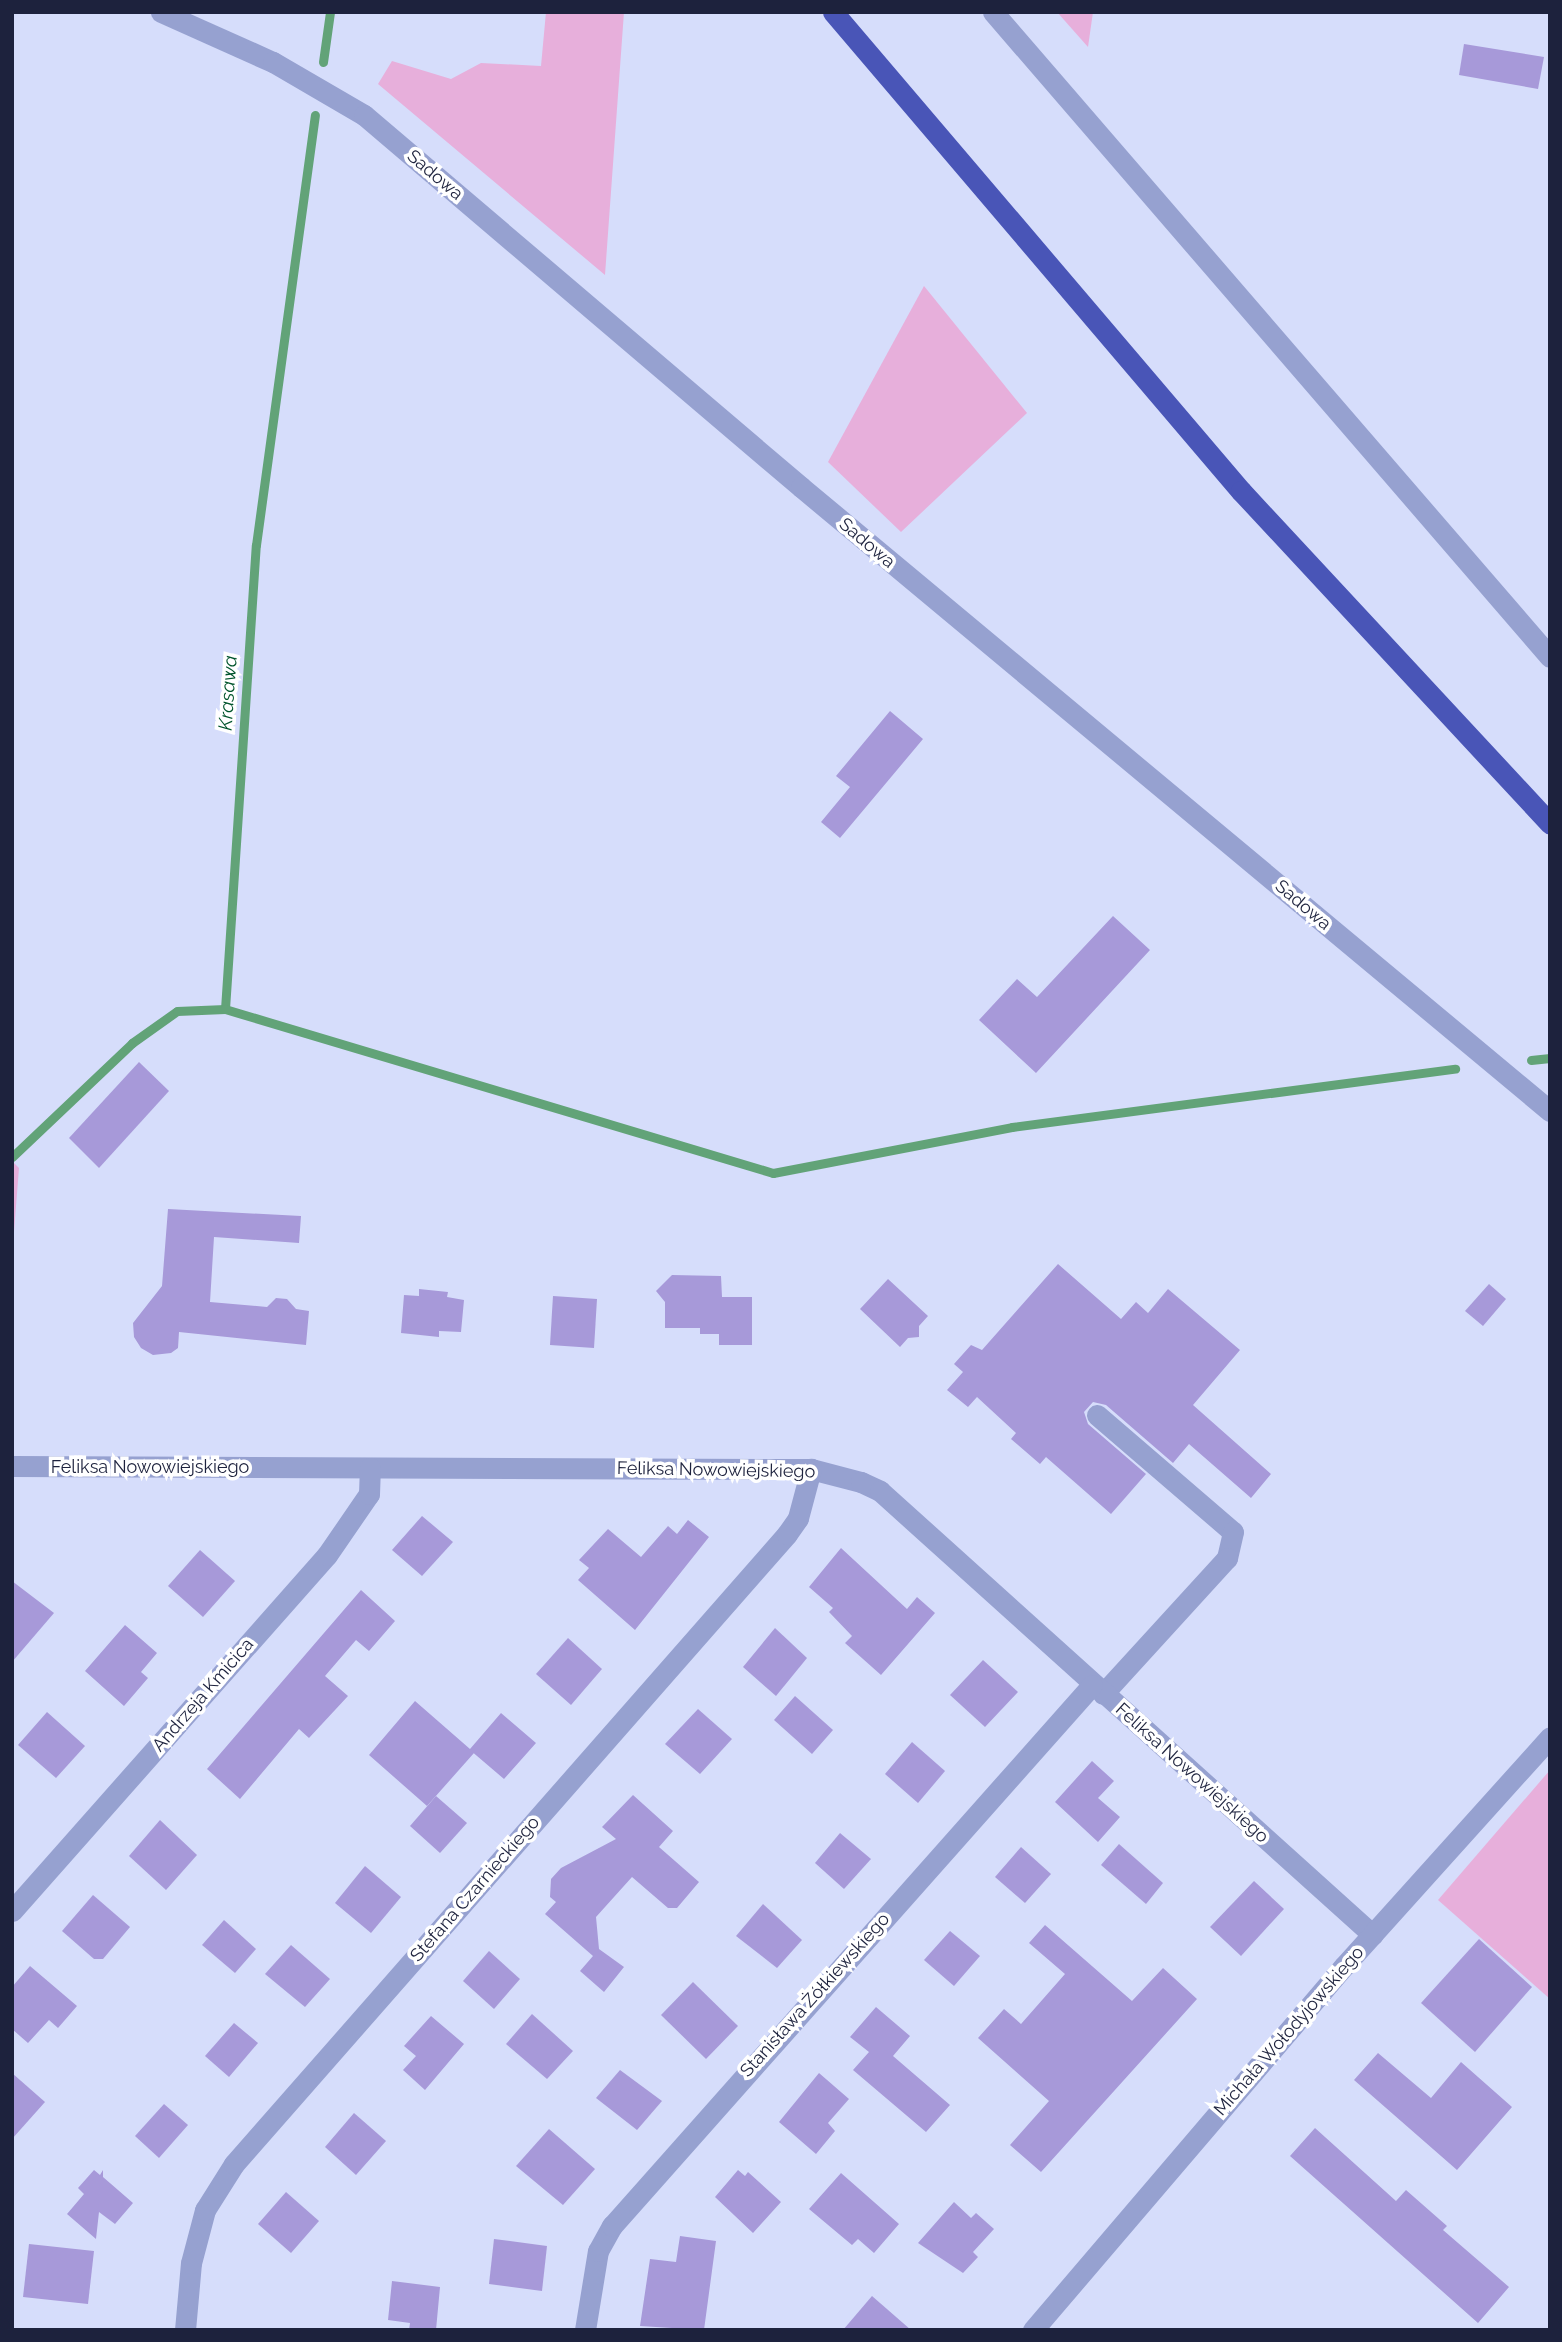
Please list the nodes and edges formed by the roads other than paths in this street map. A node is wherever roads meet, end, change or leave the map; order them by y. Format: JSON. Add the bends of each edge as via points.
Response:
{"nodes":[{"id":1,"x":161,"y":12,"type":"edge"},
{"id":2,"x":834,"y":12,"type":"edge"},
{"id":3,"x":993,"y":12,"type":"edge"},
{"id":4,"x":1550,"y":657,"type":"edge"},
{"id":5,"x":1550,"y":824,"type":"edge"},
{"id":6,"x":1550,"y":1111,"type":"edge"},
{"id":7,"x":1097,"y":1415,"type":"dead end"},
{"id":8,"x":12,"y":1466,"type":"edge"},
{"id":9,"x":370,"y":1468,"type":"junction"},
{"id":10,"x":811,"y":1469,"type":"junction"},
{"id":11,"x":1097,"y":1690,"type":"junction"},
{"id":12,"x":1550,"y":1737,"type":"edge"},
{"id":13,"x":12,"y":1910,"type":"edge"},
{"id":14,"x":1373,"y":1935,"type":"junction"},
{"id":15,"x":184,"y":2330,"type":"edge"},
{"id":16,"x":585,"y":2330,"type":"edge"},
{"id":17,"x":1033,"y":2330,"type":"edge"}],
"edges":[{"from":1,"to":6,"type":"street","name":"Sadowa","via":[[273,62],[364,114],[801,487]]},
{"from":2,"to":5,"type":"highway","via":[[1204,449]]},
{"from":3,"to":4,"type":"street"},
{"from":7,"to":11,"type":"street","name":"Stanisława Żółkiewskiego","via":[[1233,1532],[1227,1558]]},
{"from":8,"to":9,"type":"street","name":"Feliksa Nowowiejskiego"},
{"from":9,"to":10,"type":"street","name":"Feliksa Nowowiejskiego"},
{"from":9,"to":13,"type":"street","name":"Andrzeja Kmicica","via":[[369,1494],[327,1555]]},
{"from":10,"to":11,"type":"street","name":"Feliksa Nowowiejskiego","via":[[880,1491]]},
{"from":10,"to":15,"type":"street","name":"Stefana Czarnieckiego","via":[[798,1518],[787,1534],[234,2164],[205,2210],[191,2263]]},
{"from":11,"to":14,"type":"street","name":"Feliksa Nowowiejskiego"},
{"from":11,"to":16,"type":"street","name":"Stanisława Żółkiewskiego","via":[[612,2226],[598,2251]]},
{"from":12,"to":14,"type":"street","name":"Michała Wołodyjowskiego"},
{"from":14,"to":17,"type":"street","name":"Michała Wołodyjowskiego"}]}
